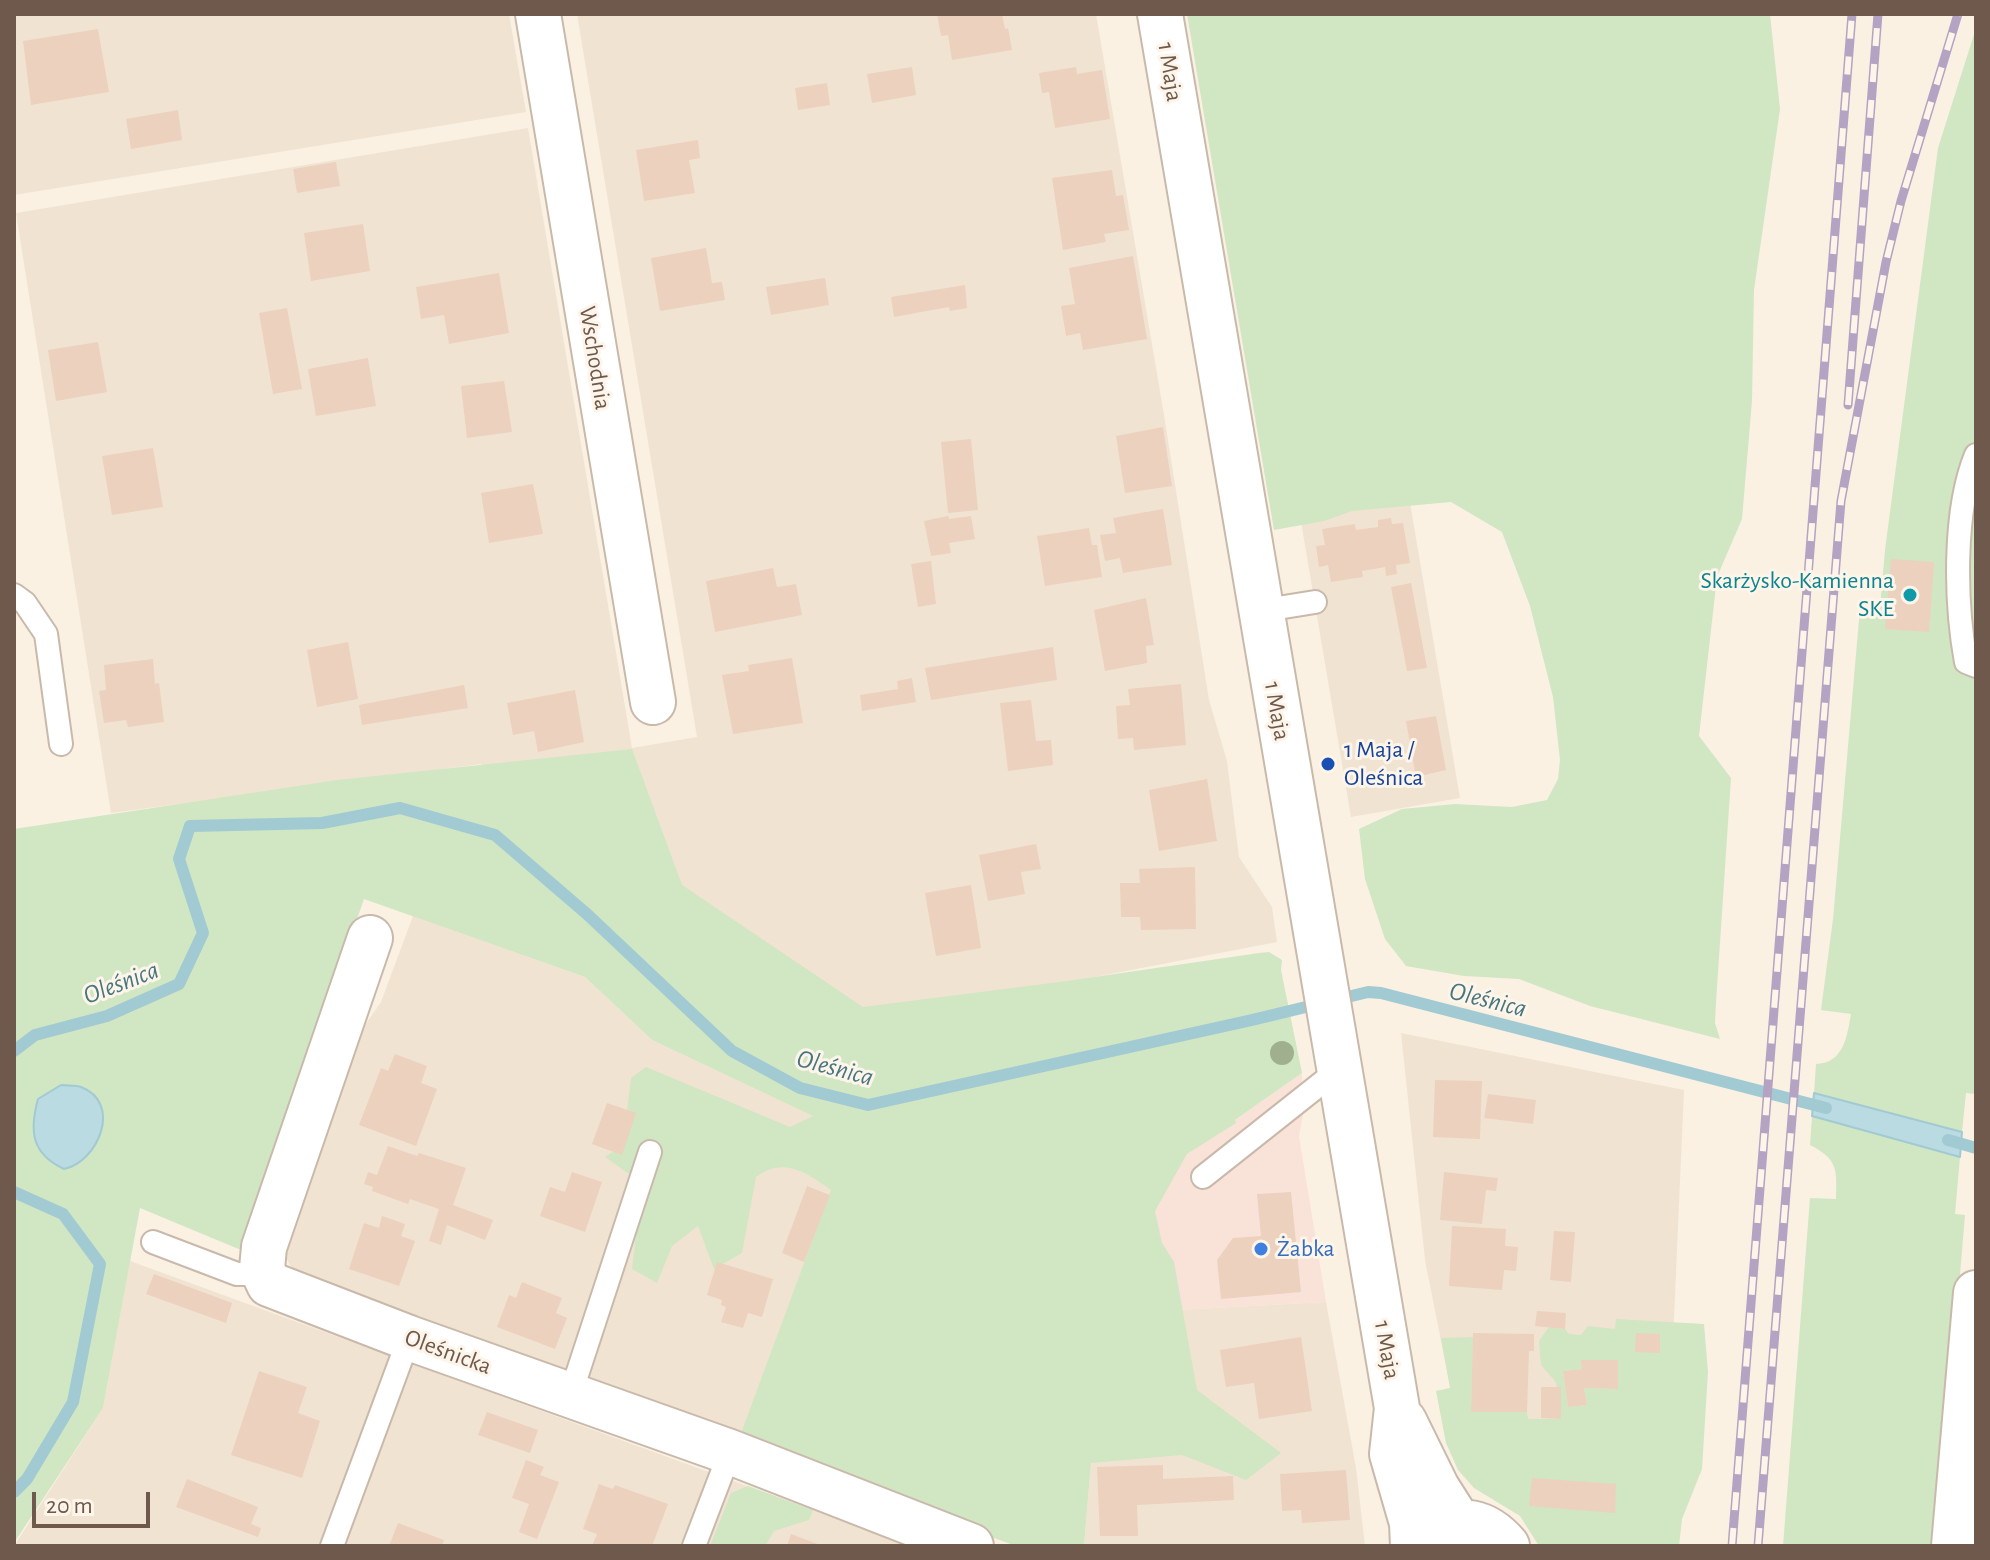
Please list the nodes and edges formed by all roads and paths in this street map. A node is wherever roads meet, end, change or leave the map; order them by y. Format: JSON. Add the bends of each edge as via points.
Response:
{"nodes":[{"id":1,"x":538,"y":14,"type":"edge"},
{"id":2,"x":1160,"y":14,"type":"edge"},
{"id":3,"x":1976,"y":455,"type":"edge"},
{"id":4,"x":14,"y":595,"type":"edge"},
{"id":5,"x":1315,"y":602,"type":"dead end"},
{"id":6,"x":1259,"y":611,"type":"junction"},
{"id":7,"x":1976,"y":666,"type":"edge"},
{"id":8,"x":653,"y":702,"type":"dead end"},
{"id":9,"x":61,"y":744,"type":"dead end"},
{"id":10,"x":370,"y":938,"type":"dead end"},
{"id":11,"x":1336,"y":1055,"type":"junction"},
{"id":12,"x":650,"y":1152,"type":"dead end"},
{"id":13,"x":1203,"y":1177,"type":"dead end"},
{"id":14,"x":153,"y":1242,"type":"dead end"},
{"id":15,"x":264,"y":1274,"type":"junction"},
{"id":16,"x":1976,"y":1293,"type":"edge"},
{"id":17,"x":409,"y":1338,"type":"junction"},
{"id":18,"x":570,"y":1396,"type":"junction"},
{"id":19,"x":1397,"y":1408,"type":"junction"},
{"id":20,"x":730,"y":1452,"type":"junction"},
{"id":21,"x":1458,"y":1521,"type":"junction"},
{"id":22,"x":332,"y":1546,"type":"edge"},
{"id":23,"x":694,"y":1546,"type":"edge"},
{"id":24,"x":971,"y":1546,"type":"edge"},
{"id":25,"x":1415,"y":1546,"type":"edge"},
{"id":26,"x":1507,"y":1546,"type":"edge"},
{"id":27,"x":1954,"y":1546,"type":"edge"}],
"edges":[{"from":1,"to":8,"type":"street","name":"Wschodnia"},
{"from":2,"to":6,"type":"street","name":"1 Maja"},
{"from":3,"to":7,"type":"lane","via":[[1964,493],[1959,574],[1966,662]]},
{"from":4,"to":9,"type":"lane","via":[[46,634]]},
{"from":5,"to":6,"type":"lane"},
{"from":6,"to":11,"type":"street","name":"1 Maja"},
{"from":10,"to":15,"type":"street","via":[[264,1247]]},
{"from":11,"to":13,"type":"lane"},
{"from":11,"to":19,"type":"street","name":"1 Maja"},
{"from":12,"to":18,"type":"lane"},
{"from":14,"to":15,"type":"lane","via":[[237,1274]]},
{"from":15,"to":17,"type":"street","name":"Oleśnicka","via":[[269,1284]]},
{"from":16,"to":27,"type":"street"},
{"from":17,"to":18,"type":"street","name":"Oleśnicka"},
{"from":17,"to":22,"type":"lane"},
{"from":18,"to":20,"type":"street","name":"Oleśnicka"},
{"from":19,"to":21,"type":"street","name":"1 Maja"},
{"from":19,"to":25,"type":"street","name":"1 Maja","via":[[1392,1454]]},
{"from":20,"to":23,"type":"lane"},
{"from":20,"to":24,"type":"street","name":"Oleśnicka"},
{"from":21,"to":25,"type":"street","via":[[1431,1530]]},
{"from":21,"to":26,"type":"street","via":[[1486,1527]]}]}
